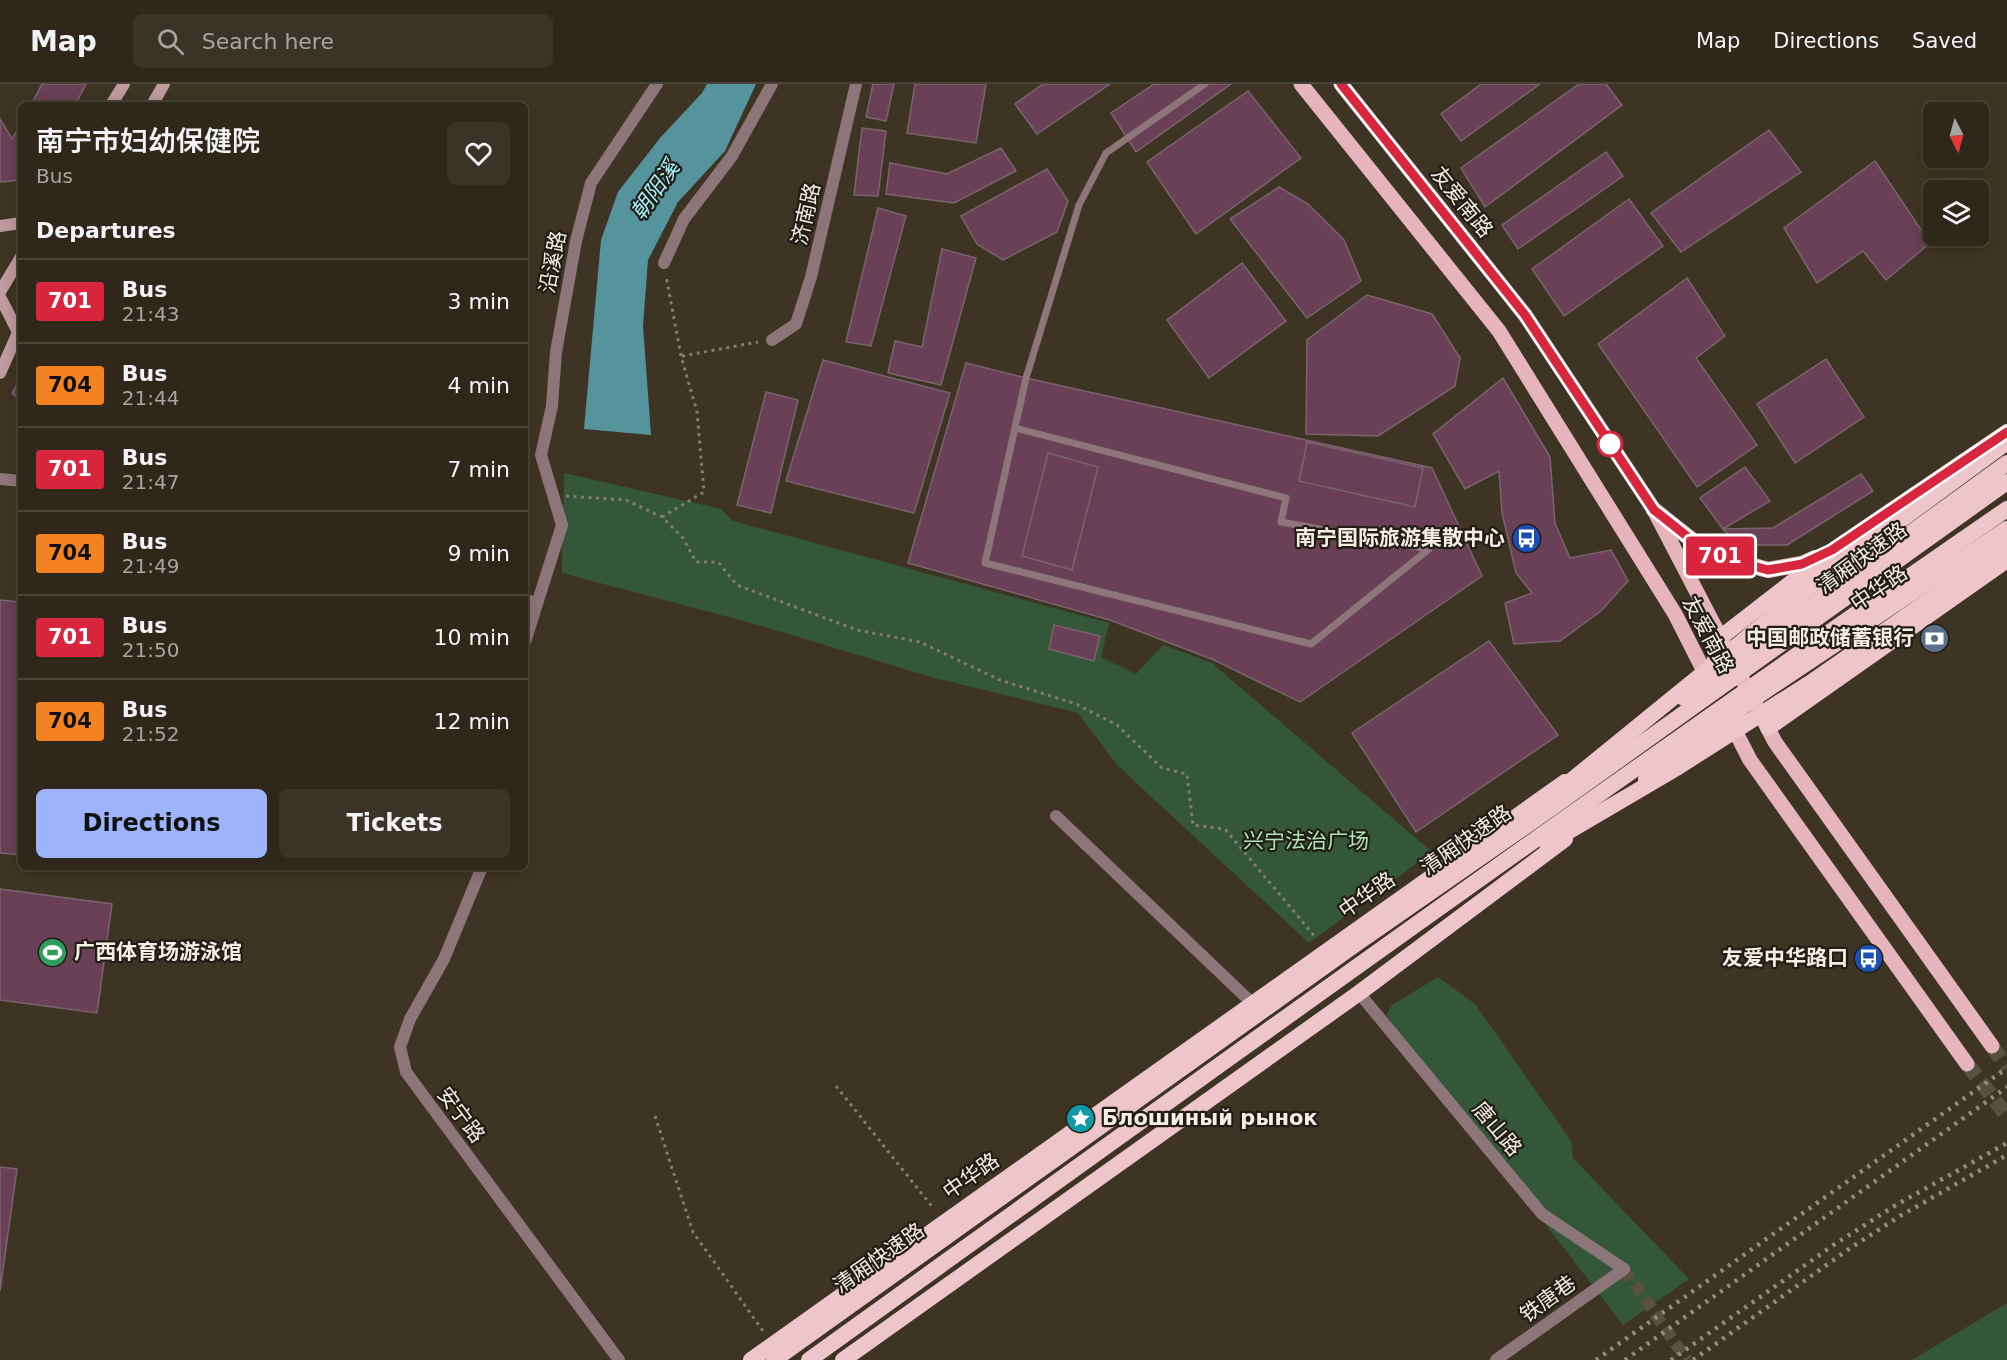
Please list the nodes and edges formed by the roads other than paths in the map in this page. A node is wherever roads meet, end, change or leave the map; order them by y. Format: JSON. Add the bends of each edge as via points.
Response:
{"nodes":[{"id":1,"x":124,"y":84,"type":"edge"},
{"id":2,"x":164,"y":84,"type":"edge"},
{"id":3,"x":657,"y":84,"type":"edge"},
{"id":4,"x":772,"y":84,"type":"edge"},
{"id":5,"x":1205,"y":84,"type":"edge"},
{"id":6,"x":1301,"y":84,"type":"edge"},
{"id":7,"x":1341,"y":84,"type":"edge"},
{"id":8,"x":855,"y":85,"type":"edge"},
{"id":9,"x":113,"y":102,"type":"edge"},
{"id":10,"x":154,"y":102,"type":"edge"},
{"id":11,"x":18,"y":223,"type":"edge"},
{"id":12,"x":0,"y":226,"type":"edge"},
{"id":13,"x":18,"y":262,"type":"edge"},
{"id":14,"x":664,"y":263,"type":"road end"},
{"id":15,"x":0,"y":294,"type":"edge"},
{"id":16,"x":18,"y":327,"type":"edge"},
{"id":17,"x":18,"y":331,"type":"edge"},
{"id":18,"x":772,"y":340,"type":"road end"},
{"id":19,"x":0,"y":373,"type":"edge"},
{"id":20,"x":1015,"y":428,"type":"junction"},
{"id":21,"x":2007,"y":432,"type":"edge"},
{"id":22,"x":2007,"y":442,"type":"edge"},
{"id":23,"x":2007,"y":463,"type":"edge"},
{"id":24,"x":0,"y":479,"type":"edge"},
{"id":25,"x":18,"y":481,"type":"edge"},
{"id":26,"x":2007,"y":482,"type":"edge"},
{"id":27,"x":2007,"y":509,"type":"edge"},
{"id":28,"x":1654,"y":510,"type":"junction"},
{"id":29,"x":2007,"y":529,"type":"edge"},
{"id":30,"x":2007,"y":546,"type":"edge"},
{"id":31,"x":1832,"y":550,"type":"junction"},
{"id":32,"x":2007,"y":560,"type":"edge"},
{"id":33,"x":531,"y":601,"type":"edge"},
{"id":34,"x":528,"y":622,"type":"edge"},
{"id":35,"x":1720,"y":637,"type":"junction"},
{"id":36,"x":1734,"y":662,"type":"junction"},
{"id":37,"x":1709,"y":680,"type":"junction"},
{"id":38,"x":1753,"y":699,"type":"junction"},
{"id":39,"x":1728,"y":718,"type":"junction"},
{"id":40,"x":1768,"y":728,"type":"junction"},
{"id":41,"x":1056,"y":816,"type":"dead end"},
{"id":42,"x":481,"y":870,"type":"edge"},
{"id":43,"x":1451,"y":878,"type":"junction"},
{"id":44,"x":1450,"y":901,"type":"junction"},
{"id":45,"x":1359,"y":993,"type":"junction"},
{"id":46,"x":1253,"y":1004,"type":"junction"},
{"id":47,"x":1992,"y":1046,"type":"tunnel mouth"},
{"id":48,"x":1967,"y":1064,"type":"tunnel mouth"},
{"id":49,"x":1623,"y":1269,"type":"joint"},
{"id":50,"x":774,"y":1352,"type":"edge"},
{"id":51,"x":619,"y":1360,"type":"edge"},
{"id":52,"x":751,"y":1360,"type":"edge"},
{"id":53,"x":809,"y":1360,"type":"edge"},
{"id":54,"x":843,"y":1360,"type":"edge"},
{"id":55,"x":1496,"y":1360,"type":"edge"}],
"edges":[{"from":1,"to":9,"type":"main road"},
{"from":2,"to":10,"type":"main road"},
{"from":3,"to":33,"type":"street","name":"沿溪路","via":[[591,183],[576,241],[542,454],[562,525]]},
{"from":4,"to":14,"type":"street","via":[[732,156],[684,219]]},
{"from":5,"to":20,"type":"lane","via":[[1106,153],[1079,205],[1026,378]]},
{"from":6,"to":37,"type":"main road","name":"友爱南路","via":[[1499,331],[1675,614]]},
{"from":7,"to":28,"type":"main road","name":"友爱南路","via":[[1525,315]]},
{"from":8,"to":18,"type":"street","name":"济南路","via":[[811,277],[796,324]]},
{"from":11,"to":12,"type":"main road"},
{"from":13,"to":15,"type":"main road"},
{"from":15,"to":16,"type":"main road"},
{"from":17,"to":19,"type":"main road"},
{"from":20,"to":20,"type":"lane","via":[[985,563],[1311,645],[1429,549],[1281,522],[1286,498]]},
{"from":21,"to":31,"type":"highway"},
{"from":22,"to":43,"type":"highway","bridge":true,"via":[[1803,592]]},
{"from":23,"to":36,"type":"highway","name":"中华路"},
{"from":24,"to":25,"type":"street"},
{"from":26,"to":43,"type":"highway","name":"清厢快速路","bridge":true},
{"from":27,"to":44,"type":"highway","name":"清厢快速路","bridge":true},
{"from":28,"to":31,"type":"highway","via":[[1693,541],[1725,558],[1768,570],[1802,564]]},
{"from":28,"to":35,"type":"main road","name":"友爱南路"},
{"from":29,"to":38,"type":"highway","name":"中华路"},
{"from":30,"to":44,"type":"highway","bridge":true,"via":[[1790,696]]},
{"from":31,"to":35,"type":"highway"},
{"from":32,"to":40,"type":"highway"},
{"from":33,"to":34,"type":"street"},
{"from":35,"to":36,"type":"main road","name":"友爱南路"},
{"from":35,"to":37,"type":"highway"},
{"from":36,"to":37,"type":"highway","name":"中华路"},
{"from":36,"to":38,"type":"main road","name":"友爱南路"},
{"from":37,"to":39,"type":"main road","name":"友爱南路"},
{"from":37,"to":46,"type":"highway","name":"中华路"},
{"from":38,"to":39,"type":"highway","name":"中华路"},
{"from":38,"to":40,"type":"main road","name":"友爱南路"},
{"from":39,"to":45,"type":"highway","name":"中华路"},
{"from":39,"to":48,"type":"main road","name":"友爱南路","via":[[1750,760]]},
{"from":40,"to":47,"type":"main road","name":"友爱南路"},
{"from":41,"to":46,"type":"street"},
{"from":42,"to":51,"type":"street","name":"安宁路","via":[[444,959],[410,1019],[400,1047],[406,1072]]},
{"from":43,"to":50,"type":"highway","name":"清厢快速路","bridge":true},
{"from":44,"to":53,"type":"highway","name":"清厢快速路","bridge":true},
{"from":45,"to":49,"type":"street","name":"唐山路","via":[[1542,1214]]},
{"from":45,"to":54,"type":"highway","name":"中华路"},
{"from":46,"to":50,"type":"highway","name":"中华路","via":[[945,1223]]},
{"from":49,"to":55,"type":"street","name":"铁唐巷"},
{"from":50,"to":52,"type":"highway","name":"中华路"}]}
